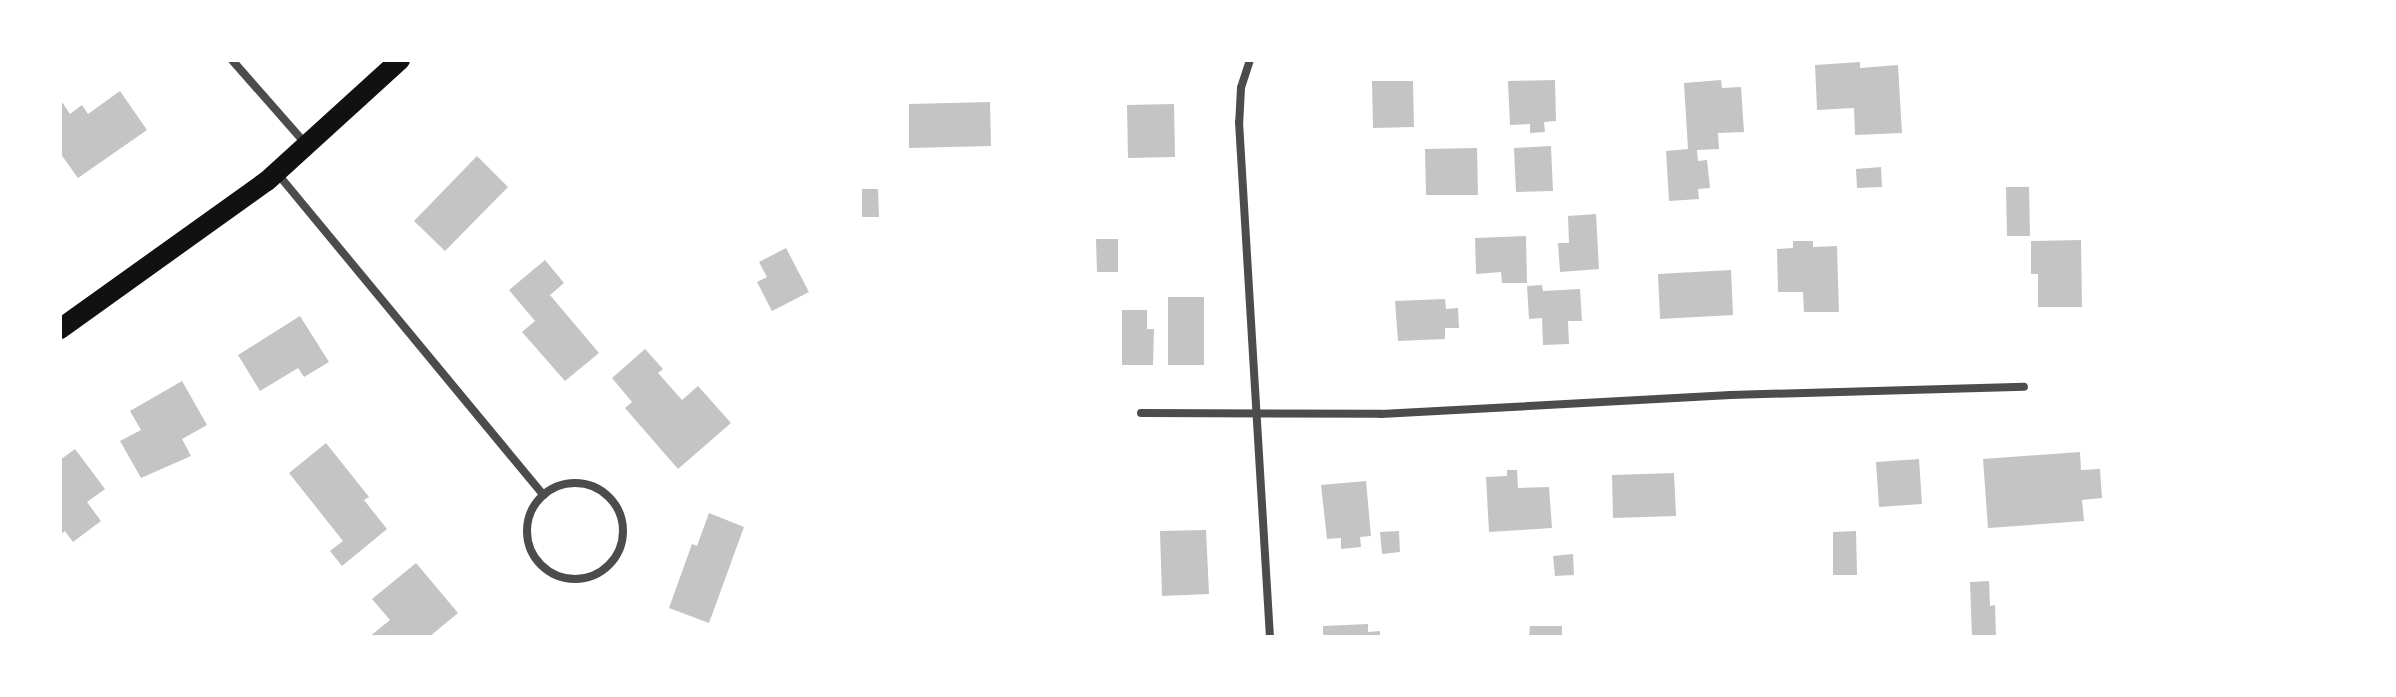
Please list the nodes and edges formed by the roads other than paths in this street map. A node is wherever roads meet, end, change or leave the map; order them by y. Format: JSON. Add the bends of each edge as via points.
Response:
{"nodes":[{"id":1,"x":232,"y":60,"type":"edge"},
{"id":2,"x":400,"y":60,"type":"edge"},
{"id":3,"x":1250,"y":60,"type":"edge"},
{"id":4,"x":308,"y":147,"type":"junction"},
{"id":5,"x":277,"y":173,"type":"junction"},
{"id":6,"x":60,"y":329,"type":"edge"},
{"id":7,"x":2024,"y":387,"type":"dead end"},
{"id":8,"x":1141,"y":413,"type":"dead end"},
{"id":9,"x":1259,"y":416,"type":"junction"},
{"id":10,"x":543,"y":495,"type":"junction"},
{"id":11,"x":1270,"y":637,"type":"edge"}],
"edges":[{"from":1,"to":4,"type":"street"},
{"from":2,"to":4,"type":"main road"},
{"from":3,"to":9,"type":"street","via":[[1239,122]]},
{"from":4,"to":5,"type":"main road"},
{"from":5,"to":6,"type":"main road"},
{"from":5,"to":10,"type":"street"},
{"from":7,"to":9,"type":"street"},
{"from":8,"to":9,"type":"street"},
{"from":9,"to":11,"type":"street"},
{"from":10,"to":10,"type":"street","via":[[578,482],[612,499],[624,534],[607,568],[572,579],[539,563],[527,528]]}]}
